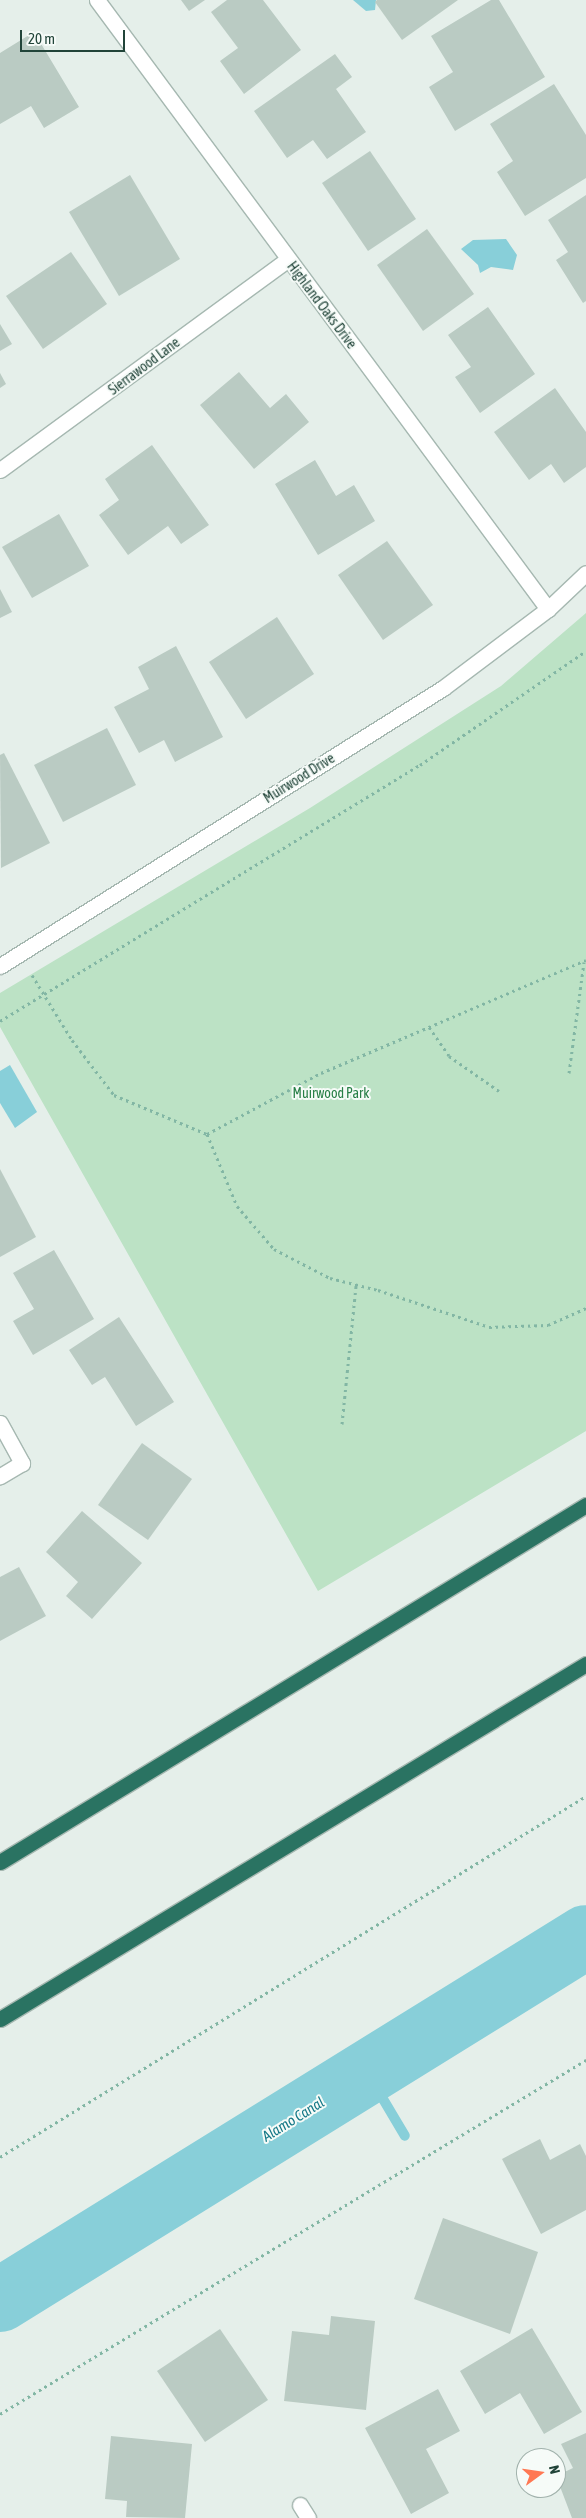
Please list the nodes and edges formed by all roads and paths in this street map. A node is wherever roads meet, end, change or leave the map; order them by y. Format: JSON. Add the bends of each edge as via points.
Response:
{"nodes":[{"id":1,"x":97,"y":0,"type":"edge"},
{"id":2,"x":288,"y":259,"type":"junction"},
{"id":3,"x":0,"y":470,"type":"edge"},
{"id":4,"x":586,"y":573,"type":"edge"},
{"id":5,"x":548,"y":609,"type":"junction"},
{"id":6,"x":586,"y":651,"type":"edge"},
{"id":7,"x":585,"y":961,"type":"edge"},
{"id":8,"x":0,"y":966,"type":"edge"},
{"id":9,"x":31,"y":975,"type":"dead end"},
{"id":10,"x":45,"y":995,"type":"junction"},
{"id":11,"x":0,"y":1021,"type":"edge"},
{"id":12,"x":430,"y":1027,"type":"junction"},
{"id":13,"x":569,"y":1073,"type":"dead end"},
{"id":14,"x":499,"y":1091,"type":"dead end"},
{"id":15,"x":207,"y":1134,"type":"junction"},
{"id":16,"x":356,"y":1285,"type":"junction"},
{"id":17,"x":586,"y":1308,"type":"edge"},
{"id":18,"x":0,"y":1423,"type":"edge"},
{"id":19,"x":342,"y":1424,"type":"dead end"},
{"id":20,"x":0,"y":1476,"type":"edge"},
{"id":21,"x":586,"y":1505,"type":"edge"},
{"id":22,"x":586,"y":1664,"type":"edge"},
{"id":23,"x":586,"y":1796,"type":"edge"},
{"id":24,"x":0,"y":1862,"type":"edge"},
{"id":25,"x":0,"y":2019,"type":"edge"},
{"id":26,"x":586,"y":2060,"type":"edge"},
{"id":27,"x":0,"y":2157,"type":"edge"},
{"id":28,"x":0,"y":2414,"type":"edge"}],
"edges":[{"from":1,"to":2,"type":"street","name":"Highland Oaks Drive"},
{"from":2,"to":3,"type":"street","name":"Sierrawood Lane"},
{"from":2,"to":5,"type":"street","name":"Highland Oaks Drive"},
{"from":4,"to":5,"type":"street","name":"Muirwood Drive"},
{"from":5,"to":8,"type":"street","name":"Muirwood Drive","via":[[443,688]]},
{"from":6,"to":10,"type":"path","via":[[420,766]]},
{"from":7,"to":12,"type":"path"},
{"from":7,"to":13,"type":"path"},
{"from":9,"to":10,"type":"path"},
{"from":10,"to":11,"type":"path"},
{"from":10,"to":15,"type":"path","via":[[72,1040],[114,1095]]},
{"from":12,"to":14,"type":"path","via":[[450,1056]]},
{"from":12,"to":15,"type":"path","via":[[322,1073]]},
{"from":15,"to":16,"type":"path","via":[[237,1206],[274,1249],[330,1278]]},
{"from":16,"to":17,"type":"path","via":[[489,1327],[548,1325]]},
{"from":16,"to":19,"type":"path"},
{"from":18,"to":20,"type":"street","via":[[22,1463]]},
{"from":21,"to":24,"type":"highway"},
{"from":22,"to":25,"type":"highway"},
{"from":23,"to":27,"type":"path"},
{"from":26,"to":28,"type":"path"}]}
